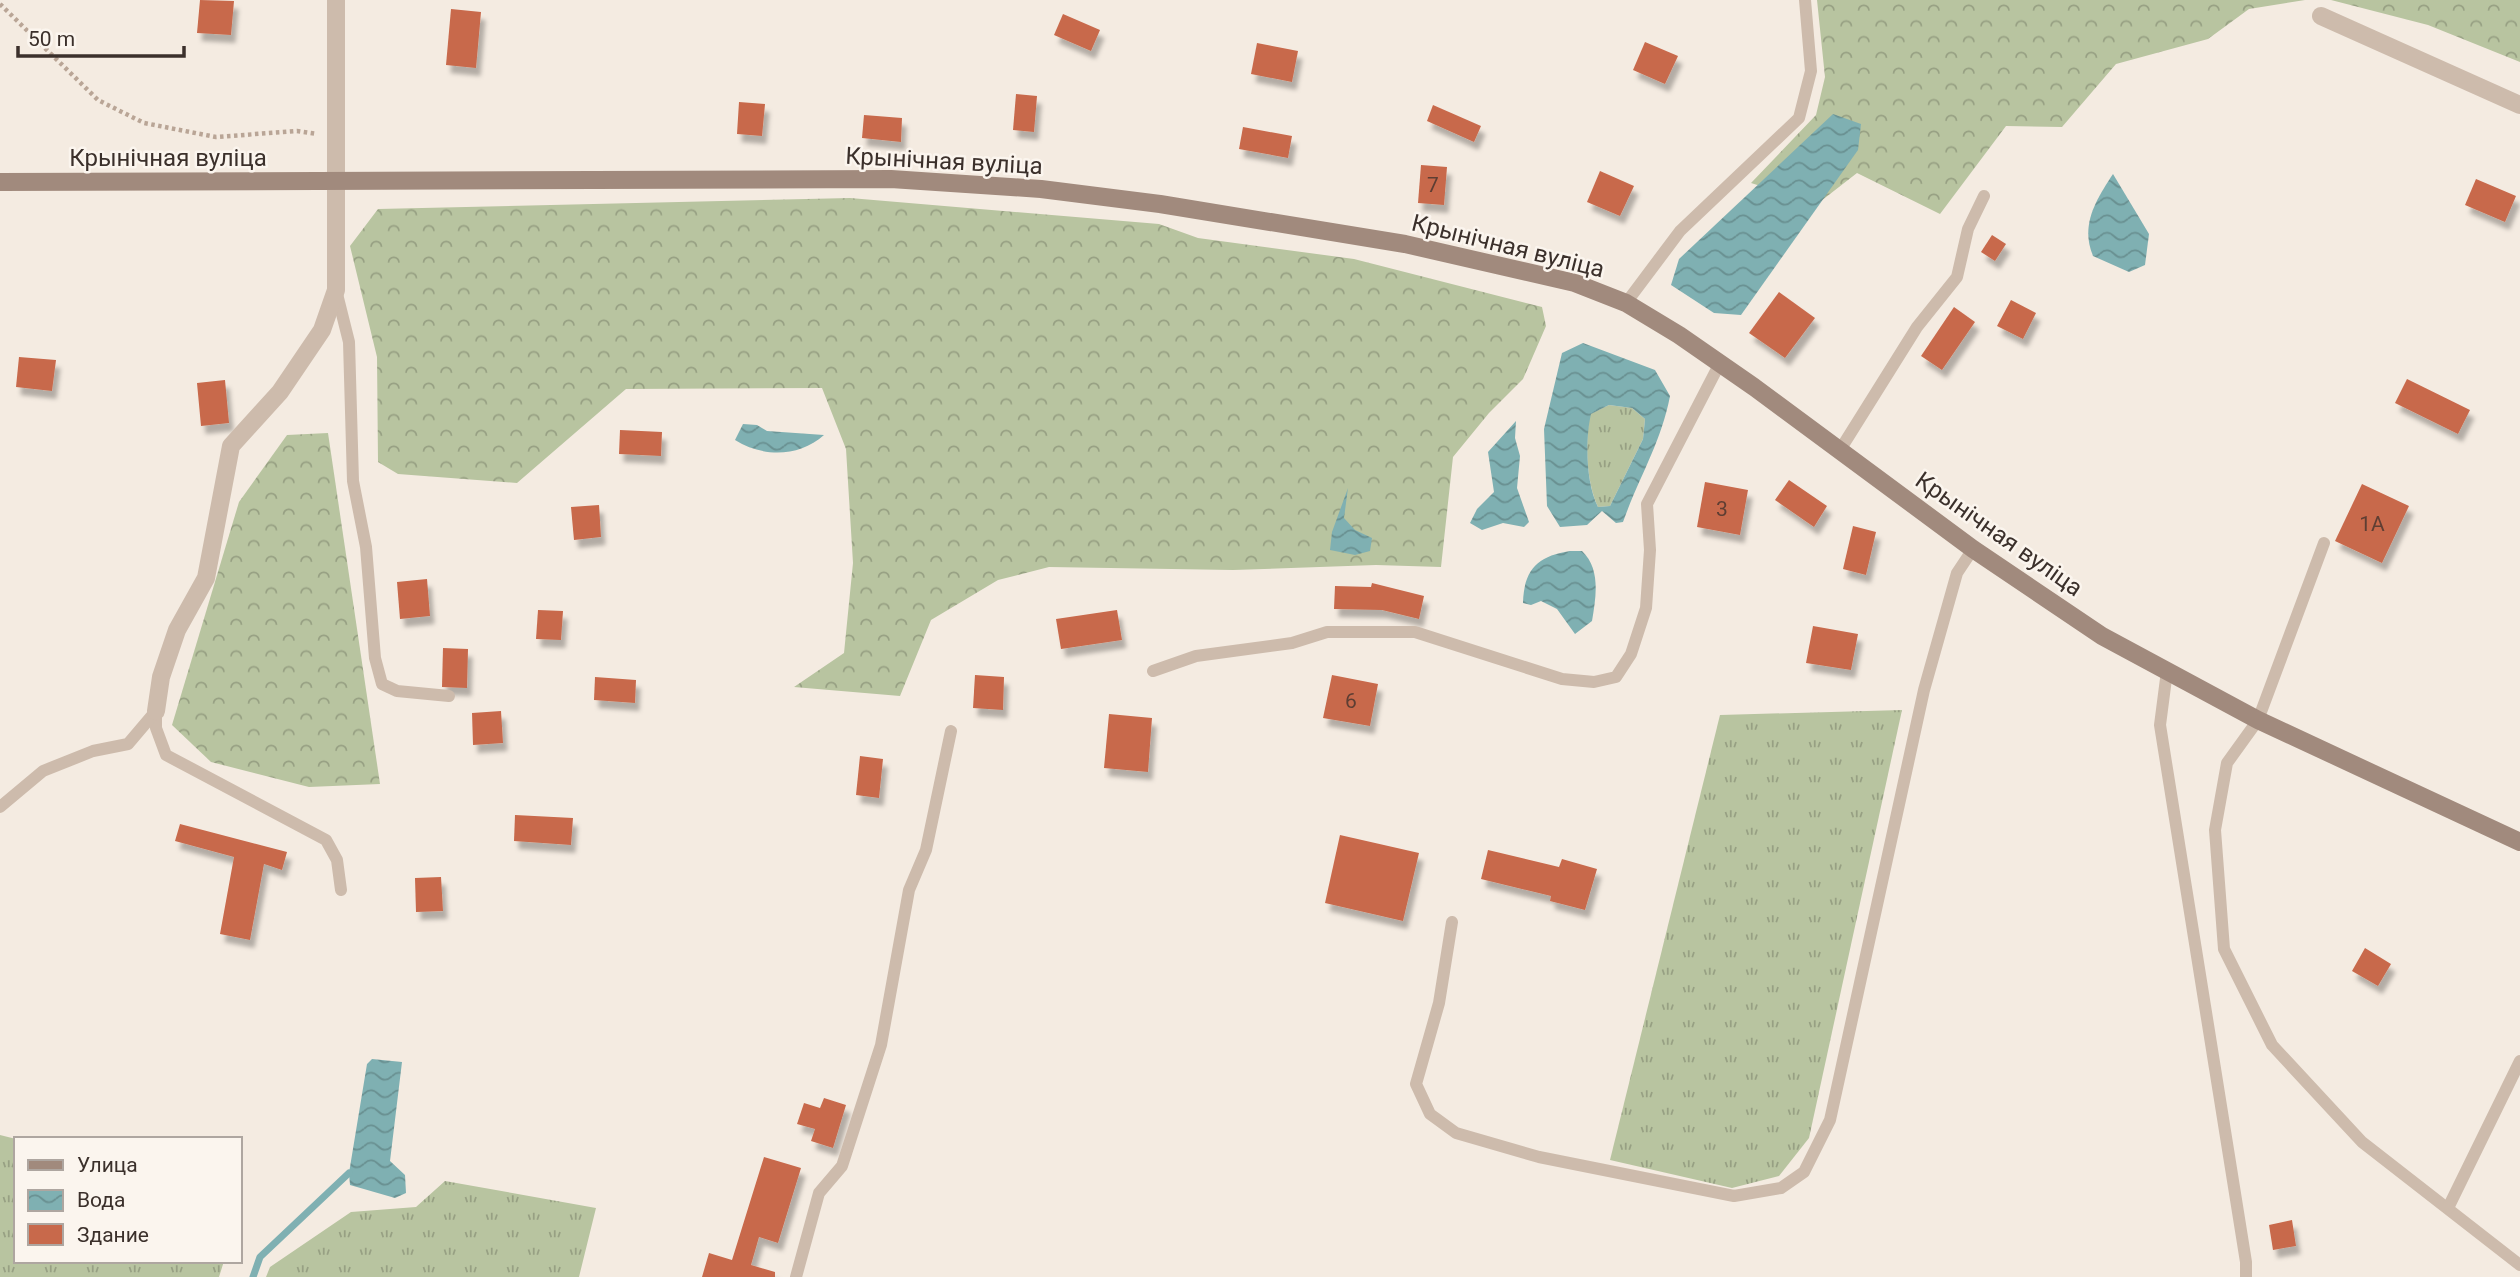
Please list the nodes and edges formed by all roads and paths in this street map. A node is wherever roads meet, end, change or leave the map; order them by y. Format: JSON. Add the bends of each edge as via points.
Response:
{"nodes":[{"id":1,"x":336,"y":0,"type":"edge"},
{"id":2,"x":1805,"y":0,"type":"edge"},
{"id":3,"x":0,"y":4,"type":"edge"},
{"id":4,"x":2321,"y":16,"type":"dead end"},
{"id":5,"x":2520,"y":104,"type":"edge"},
{"id":6,"x":335,"y":137,"type":"junction"},
{"id":7,"x":0,"y":181,"type":"edge"},
{"id":8,"x":335,"y":183,"type":"junction"},
{"id":9,"x":1984,"y":196,"type":"dead end"},
{"id":10,"x":336,"y":290,"type":"junction"},
{"id":11,"x":1626,"y":303,"type":"junction"},
{"id":12,"x":1720,"y":363,"type":"junction"},
{"id":13,"x":1840,"y":450,"type":"junction"},
{"id":14,"x":2324,"y":543,"type":"dead end"},
{"id":15,"x":1973,"y":550,"type":"junction"},
{"id":16,"x":1153,"y":671,"type":"dead end"},
{"id":17,"x":2167,"y":671,"type":"junction"},
{"id":18,"x":449,"y":696,"type":"dead end"},
{"id":19,"x":156,"y":711,"type":"junction"},
{"id":20,"x":2258,"y":720,"type":"junction"},
{"id":21,"x":951,"y":731,"type":"dead end"},
{"id":22,"x":0,"y":807,"type":"edge"},
{"id":23,"x":2520,"y":842,"type":"edge"},
{"id":24,"x":341,"y":890,"type":"dead end"},
{"id":25,"x":1452,"y":922,"type":"dead end"},
{"id":26,"x":2520,"y":1061,"type":"edge"},
{"id":27,"x":2448,"y":1208,"type":"junction"},
{"id":28,"x":2520,"y":1265,"type":"edge"},
{"id":29,"x":796,"y":1277,"type":"edge"},
{"id":30,"x":2246,"y":1277,"type":"edge"}],
"edges":[{"from":1,"to":6,"type":"street"},
{"from":2,"to":11,"type":"lane","via":[[1811,71],[1799,118],[1680,231]]},
{"from":3,"to":6,"type":"path","via":[[98,100],[144,123],[216,137],[297,131]]},
{"from":4,"to":5,"type":"street"},
{"from":6,"to":8,"type":"street"},
{"from":7,"to":8,"type":"street","name":"Крынічная вуліца"},
{"from":8,"to":10,"type":"street"},
{"from":8,"to":11,"type":"street","name":"Крынічная вуліца","via":[[891,179],[1041,189],[1418,247],[1575,282]]},
{"from":9,"to":13,"type":"lane","via":[[1968,229],[1957,277],[1917,327]]},
{"from":10,"to":18,"type":"lane","via":[[349,342],[353,481],[366,547],[375,658],[382,684],[397,691]]},
{"from":10,"to":19,"type":"street","via":[[322,330],[280,392],[231,446],[206,578],[177,630],[161,677]]},
{"from":11,"to":12,"type":"street","name":"Крынічная вуліца"},
{"from":12,"to":13,"type":"street","name":"Крынічная вуліца"},
{"from":12,"to":16,"type":"lane","via":[[1647,504],[1646,608],[1632,654],[1616,677],[1594,682],[1562,679],[1415,632],[1327,632],[1292,643],[1196,656]]},
{"from":13,"to":15,"type":"street","name":"Крынічная вуліца"},
{"from":14,"to":20,"type":"lane"},
{"from":15,"to":17,"type":"street","name":"Крынічная вуліца","via":[[2102,636]]},
{"from":15,"to":25,"type":"lane","via":[[1957,573],[1924,690],[1830,1120],[1804,1172],[1782,1188],[1761,1194],[1725,1194],[1539,1157],[1457,1133],[1430,1114],[1416,1083],[1439,1003]]},
{"from":17,"to":20,"type":"street","name":"Крынічная вуліца"},
{"from":17,"to":30,"type":"lane","via":[[2160,725]]},
{"from":19,"to":22,"type":"lane","via":[[128,744],[93,751],[43,771]]},
{"from":19,"to":24,"type":"lane","via":[[156,728],[166,755],[326,840],[337,860]]},
{"from":20,"to":23,"type":"street","name":"Крынічная вуліца"},
{"from":20,"to":27,"type":"lane","via":[[2227,763],[2215,830],[2224,949],[2273,1045],[2362,1142]]},
{"from":21,"to":29,"type":"lane","via":[[926,850],[909,890],[881,1045],[842,1166],[819,1193]]},
{"from":26,"to":27,"type":"lane"},
{"from":27,"to":28,"type":"lane"}]}
